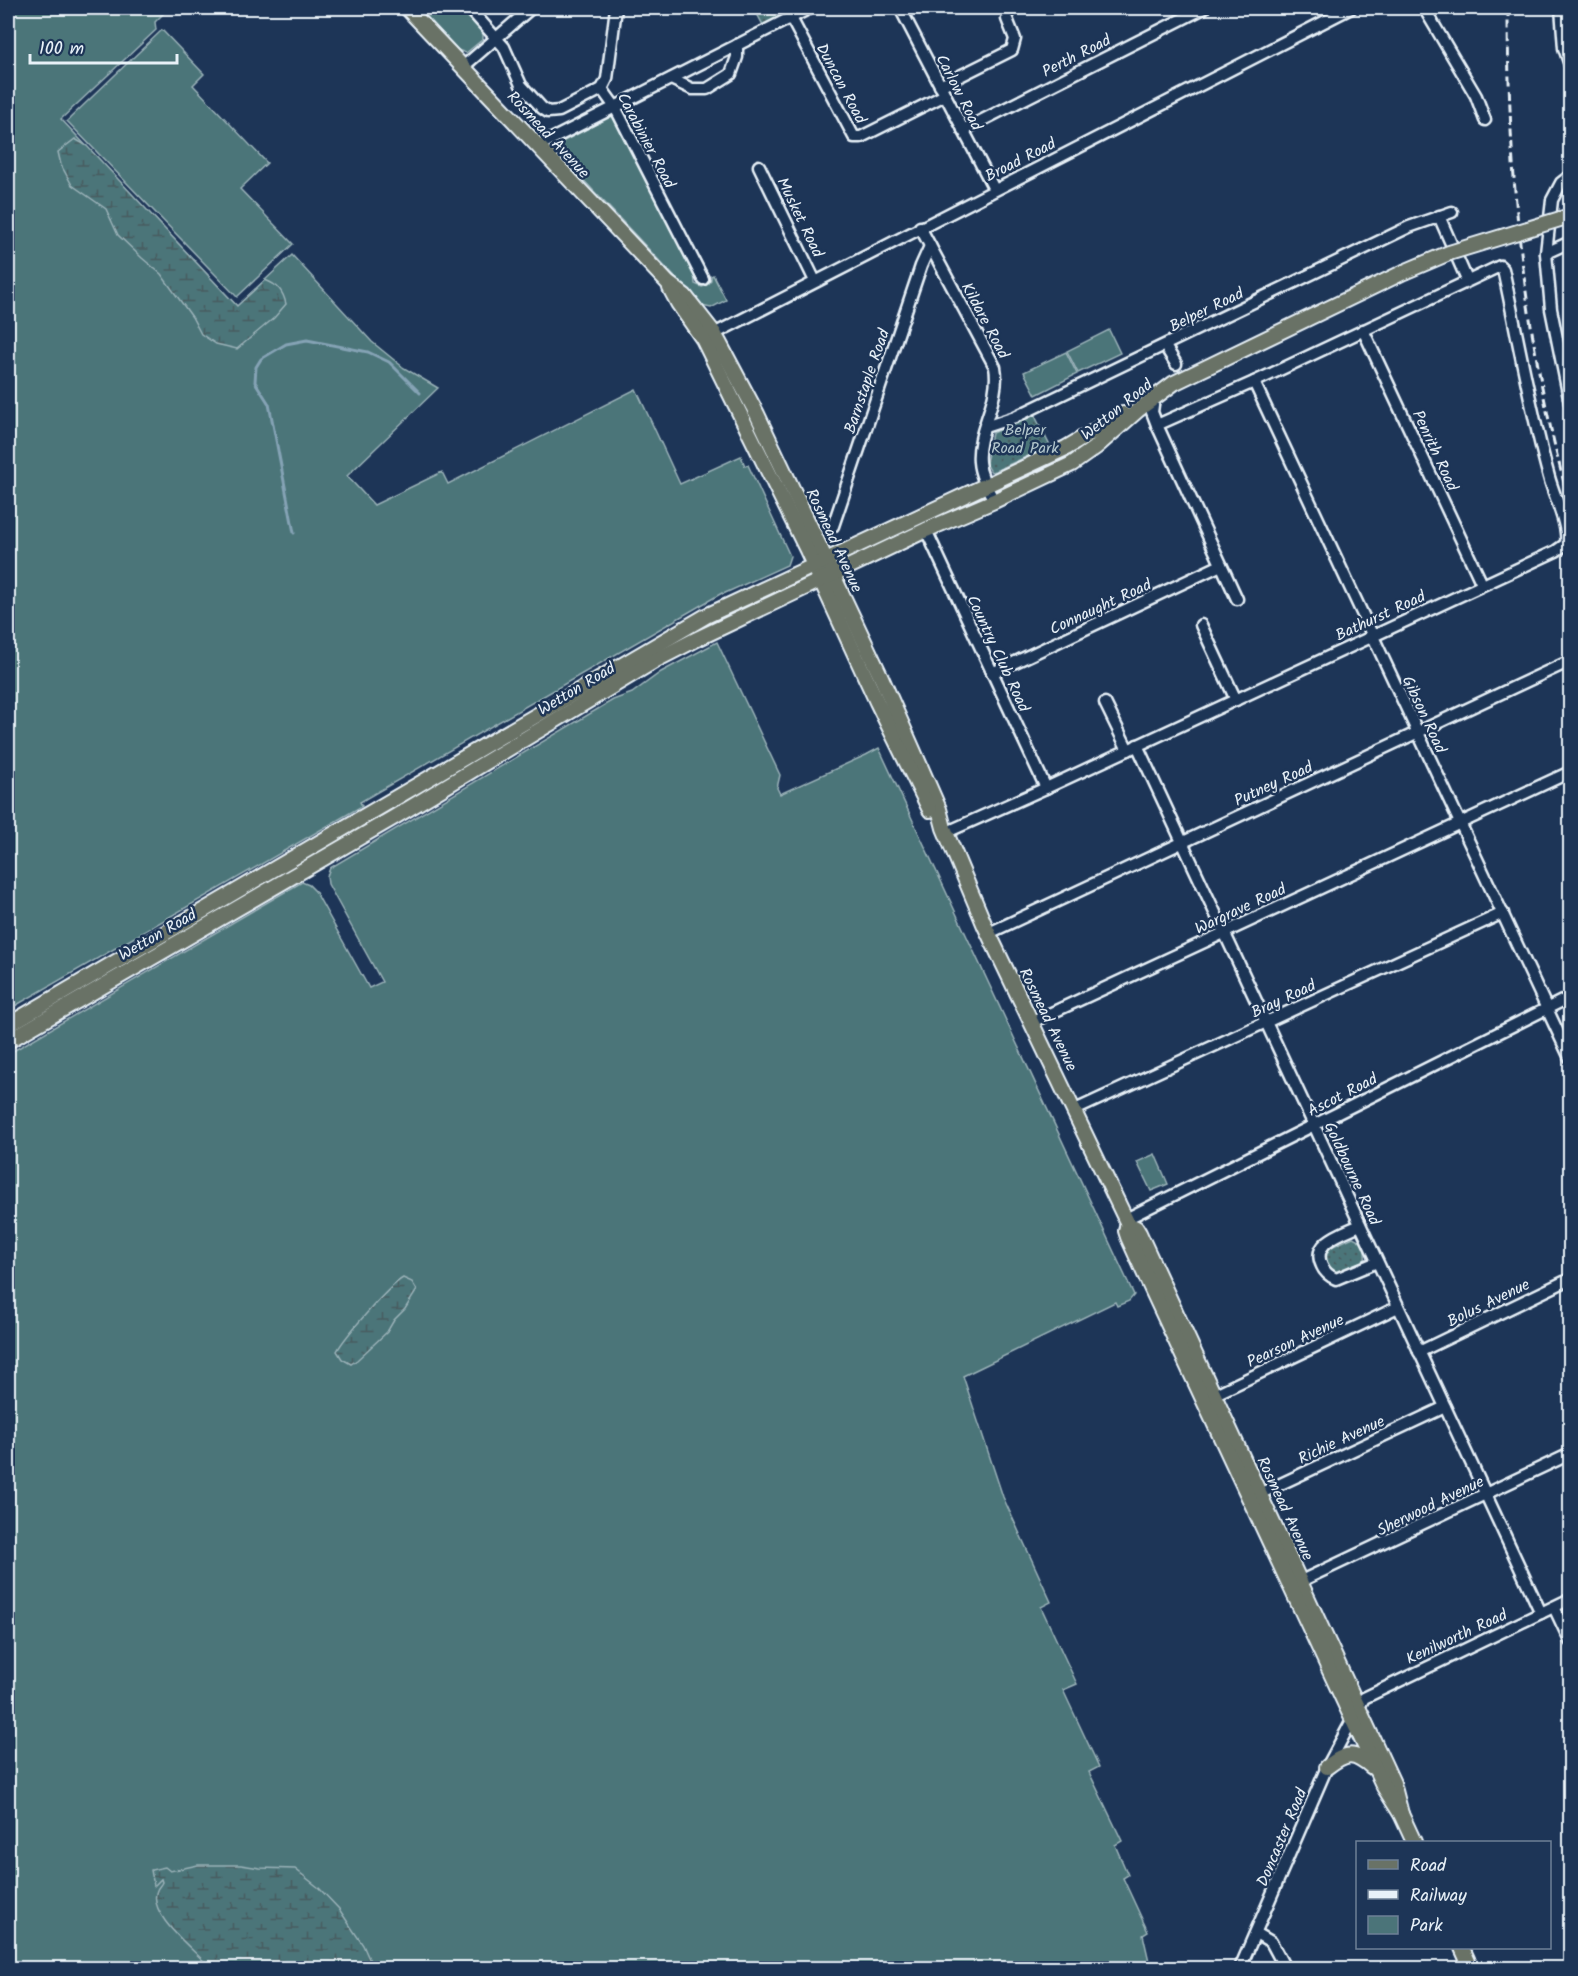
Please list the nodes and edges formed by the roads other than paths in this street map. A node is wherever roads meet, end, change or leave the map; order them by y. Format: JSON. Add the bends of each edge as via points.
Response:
{"nodes":[{"id":1,"x":407,"y":8,"type":"edge"},
{"id":2,"x":469,"y":8,"type":"edge"},
{"id":3,"x":531,"y":8,"type":"edge"},
{"id":4,"x":616,"y":8,"type":"edge"},
{"id":5,"x":810,"y":8,"type":"edge"},
{"id":6,"x":900,"y":8,"type":"edge"},
{"id":7,"x":1204,"y":8,"type":"edge"},
{"id":8,"x":1351,"y":8,"type":"edge"},
{"id":9,"x":1424,"y":8,"type":"edge"},
{"id":10,"x":1561,"y":8,"type":"edge"},
{"id":11,"x":791,"y":18,"type":"junction"},
{"id":12,"x":1007,"y":19,"type":"dead end"},
{"id":13,"x":496,"y":38,"type":"junction"},
{"id":14,"x":737,"y":45,"type":"junction"},
{"id":15,"x":1570,"y":65,"type":"edge"},
{"id":16,"x":463,"y":67,"type":"junction"},
{"id":17,"x":671,"y":79,"type":"junction"},
{"id":18,"x":602,"y":89,"type":"junction"},
{"id":19,"x":942,"y":91,"type":"junction"},
{"id":20,"x":615,"y":107,"type":"junction"},
{"id":21,"x":1485,"y":120,"type":"dead end"},
{"id":22,"x":963,"y":130,"type":"junction"},
{"id":23,"x":538,"y":146,"type":"junction"},
{"id":24,"x":759,"y":166,"type":"dead end"},
{"id":25,"x":1570,"y":176,"type":"edge"},
{"id":26,"x":994,"y":189,"type":"junction"},
{"id":27,"x":1452,"y":212,"type":"dead end"},
{"id":28,"x":1439,"y":216,"type":"junction"},
{"id":29,"x":1570,"y":216,"type":"edge"},
{"id":30,"x":920,"y":227,"type":"junction"},
{"id":31,"x":1570,"y":242,"type":"edge"},
{"id":32,"x":930,"y":246,"type":"junction"},
{"id":33,"x":1546,"y":253,"type":"junction"},
{"id":34,"x":703,"y":279,"type":"dead end"},
{"id":35,"x":1467,"y":280,"type":"junction"},
{"id":36,"x":815,"y":281,"type":"junction"},
{"id":37,"x":1363,"y":330,"type":"junction"},
{"id":38,"x":708,"y":336,"type":"junction"},
{"id":39,"x":1165,"y":346,"type":"junction"},
{"id":40,"x":1176,"y":364,"type":"dead end"},
{"id":41,"x":1254,"y":382,"type":"junction"},
{"id":42,"x":1170,"y":386,"type":"junction"},
{"id":43,"x":1154,"y":398,"type":"junction"},
{"id":44,"x":1570,"y":403,"type":"edge"},
{"id":45,"x":1138,"y":410,"type":"junction"},
{"id":46,"x":1157,"y":425,"type":"junction"},
{"id":47,"x":985,"y":427,"type":"junction"},
{"id":48,"x":987,"y":485,"type":"junction"},
{"id":49,"x":994,"y":501,"type":"junction"},
{"id":50,"x":832,"y":526,"type":"dead end"},
{"id":51,"x":926,"y":530,"type":"junction"},
{"id":52,"x":820,"y":563,"type":"junction"},
{"id":53,"x":1221,"y":565,"type":"junction"},
{"id":54,"x":827,"y":577,"type":"junction"},
{"id":55,"x":1482,"y":584,"type":"junction"},
{"id":56,"x":1237,"y":599,"type":"dead end"},
{"id":57,"x":1201,"y":625,"type":"dead end"},
{"id":58,"x":1372,"y":635,"type":"junction"},
{"id":59,"x":1570,"y":660,"type":"edge"},
{"id":60,"x":992,"y":673,"type":"junction"},
{"id":61,"x":1236,"y":700,"type":"junction"},
{"id":62,"x":1105,"y":703,"type":"dead end"},
{"id":63,"x":1417,"y":731,"type":"junction"},
{"id":64,"x":1132,"y":748,"type":"junction"},
{"id":65,"x":1570,"y":772,"type":"edge"},
{"id":66,"x":1046,"y":788,"type":"junction"},
{"id":67,"x":1461,"y":823,"type":"junction"},
{"id":68,"x":945,"y":830,"type":"junction"},
{"id":69,"x":1182,"y":842,"type":"junction"},
{"id":70,"x":1503,"y":913,"type":"junction"},
{"id":71,"x":1224,"y":932,"type":"junction"},
{"id":72,"x":989,"y":933,"type":"junction"},
{"id":73,"x":1570,"y":997,"type":"edge"},
{"id":74,"x":1548,"y":1008,"type":"junction"},
{"id":75,"x":1032,"y":1022,"type":"junction"},
{"id":76,"x":1266,"y":1022,"type":"junction"},
{"id":77,"x":8,"y":1025,"type":"edge"},
{"id":78,"x":8,"y":1041,"type":"edge"},
{"id":79,"x":1570,"y":1058,"type":"edge"},
{"id":80,"x":1075,"y":1110,"type":"junction"},
{"id":81,"x":1314,"y":1125,"type":"junction"},
{"id":82,"x":1127,"y":1221,"type":"junction"},
{"id":83,"x":1360,"y":1225,"type":"junction"},
{"id":84,"x":1377,"y":1262,"type":"junction"},
{"id":85,"x":1570,"y":1279,"type":"edge"},
{"id":86,"x":1398,"y":1307,"type":"junction"},
{"id":87,"x":1419,"y":1352,"type":"junction"},
{"id":88,"x":1210,"y":1397,"type":"junction"},
{"id":89,"x":1445,"y":1407,"type":"junction"},
{"id":90,"x":1570,"y":1454,"type":"edge"},
{"id":91,"x":1486,"y":1494,"type":"junction"},
{"id":92,"x":1256,"y":1496,"type":"junction"},
{"id":93,"x":1301,"y":1581,"type":"junction"},
{"id":94,"x":1570,"y":1599,"type":"edge"},
{"id":95,"x":1554,"y":1607,"type":"junction"},
{"id":96,"x":1541,"y":1613,"type":"junction"},
{"id":97,"x":1570,"y":1641,"type":"edge"},
{"id":98,"x":1355,"y":1712,"type":"junction"},
{"id":99,"x":1327,"y":1767,"type":"junction"},
{"id":100,"x":1376,"y":1770,"type":"junction"},
{"id":101,"x":1401,"y":1814,"type":"junction"},
{"id":102,"x":1414,"y":1841,"type":"edge"},
{"id":103,"x":1256,"y":1933,"type":"junction"},
{"id":104,"x":1463,"y":1949,"type":"edge"},
{"id":105,"x":1240,"y":1968,"type":"edge"},
{"id":106,"x":1285,"y":1968,"type":"edge"},
{"id":107,"x":1471,"y":1968,"type":"edge"}],
"edges":[{"from":1,"to":16,"type":"main road","name":"Rosmead Avenue"},
{"from":2,"to":13,"type":"street"},
{"from":3,"to":13,"type":"street"},
{"from":4,"to":18,"type":"street","name":"Carabinier Road","via":[[607,79]]},
{"from":5,"to":11,"type":"street"},
{"from":6,"to":19,"type":"street","name":"Carlow Road"},
{"from":7,"to":22,"type":"street","name":"Perth Road"},
{"from":8,"to":26,"type":"street","name":"Broad Road"},
{"from":9,"to":21,"type":"street","via":[[1476,96]]},
{"from":10,"to":15,"type":"street"},
{"from":11,"to":14,"type":"street"},
{"from":11,"to":19,"type":"street","name":"Duncan Road","via":[[854,136],[861,138]]},
{"from":12,"to":19,"type":"street","name":"Duncan Road","via":[[1015,39],[1012,50]]},
{"from":13,"to":16,"type":"street"},
{"from":13,"to":18,"type":"street","via":[[521,86],[545,110],[559,111]]},
{"from":14,"to":17,"type":"street"},
{"from":14,"to":17,"type":"street","via":[[731,74],[706,89],[692,89]]},
{"from":16,"to":23,"type":"main road","name":"Rosmead Avenue"},
{"from":17,"to":20,"type":"street"},
{"from":18,"to":20,"type":"street","name":"Carabinier Road"},
{"from":19,"to":22,"type":"street","name":"Carlow Road"},
{"from":20,"to":23,"type":"street"},
{"from":20,"to":34,"type":"street","name":"Carabinier Road"},
{"from":22,"to":26,"type":"street","name":"Carlow Road"},
{"from":23,"to":38,"type":"main road","name":"Rosmead Avenue","via":[[668,283],[686,296]]},
{"from":24,"to":36,"type":"street","name":"Musket Road"},
{"from":25,"to":33,"type":"street","via":[[1552,201]]},
{"from":26,"to":30,"type":"street","name":"Broad Road"},
{"from":27,"to":28,"type":"street","name":"Belper Road"},
{"from":28,"to":35,"type":"street"},
{"from":28,"to":39,"type":"street","name":"Belper Road"},
{"from":29,"to":42,"type":"main road","name":"Wetton Road","bridge":true,"via":[[1449,253],[1404,272]]},
{"from":30,"to":32,"type":"street","name":"Kildare Road"},
{"from":30,"to":36,"type":"street","name":"Broad Road"},
{"from":31,"to":33,"type":"street"},
{"from":32,"to":47,"type":"street","name":"Kildare Road","via":[[995,367],[996,388]]},
{"from":32,"to":50,"type":"street","name":"Barnstaple Road"},
{"from":33,"to":44,"type":"street","via":[[1551,309]]},
{"from":35,"to":37,"type":"street"},
{"from":35,"to":55,"type":"street","name":"Bathurst Road","via":[[1502,267],[1541,445],[1567,539],[1556,551]]},
{"from":36,"to":38,"type":"street","name":"Broad Road"},
{"from":37,"to":41,"type":"street"},
{"from":37,"to":55,"type":"street","name":"Penrith Road"},
{"from":38,"to":52,"type":"main road","name":"Rosmead Avenue","via":[[757,414]]},
{"from":39,"to":40,"type":"street"},
{"from":39,"to":47,"type":"street","name":"Belper Road","via":[[1015,417]]},
{"from":41,"to":46,"type":"street"},
{"from":41,"to":58,"type":"street","name":"Gibson Road"},
{"from":42,"to":43,"type":"main road","name":"Wetton Road"},
{"from":42,"to":48,"type":"main road","name":"Wetton Road","via":[[1066,448]]},
{"from":43,"to":45,"type":"main road","name":"Wetton Road"},
{"from":43,"to":46,"type":"street","via":[[1152,412]]},
{"from":45,"to":46,"type":"street"},
{"from":45,"to":49,"type":"main road","name":"Wetton Road","via":[[1072,464]]},
{"from":46,"to":53,"type":"street"},
{"from":47,"to":48,"type":"street","name":"Kildare Road","via":[[978,456]]},
{"from":48,"to":49,"type":"street","name":"Kildare Road"},
{"from":48,"to":52,"type":"main road","name":"Wetton Road"},
{"from":49,"to":51,"type":"main road","name":"Wetton Road"},
{"from":51,"to":54,"type":"main road","name":"Wetton Road"},
{"from":51,"to":60,"type":"street","name":"Country Club Road"},
{"from":52,"to":54,"type":"main road","name":"Rosmead Avenue"},
{"from":52,"to":77,"type":"main road","name":"Wetton Road","via":[[692,623]]},
{"from":53,"to":56,"type":"street"},
{"from":53,"to":60,"type":"street","name":"Connaught Road"},
{"from":54,"to":68,"type":"main road","name":"Rosmead Avenue","via":[[939,809]]},
{"from":54,"to":78,"type":"main road","name":"Wetton Road","via":[[656,660]]},
{"from":55,"to":58,"type":"street","name":"Bathurst Road"},
{"from":57,"to":61,"type":"street"},
{"from":58,"to":61,"type":"street","name":"Bathurst Road"},
{"from":58,"to":63,"type":"street","name":"Gibson Road"},
{"from":59,"to":63,"type":"street","name":"Putney Road"},
{"from":60,"to":66,"type":"street","name":"Country Club Road"},
{"from":61,"to":64,"type":"street","name":"Bathurst Road"},
{"from":62,"to":64,"type":"street","name":"Goldbourne Road"},
{"from":63,"to":67,"type":"street","name":"Gibson Road"},
{"from":63,"to":69,"type":"street","name":"Putney Road"},
{"from":64,"to":66,"type":"street","name":"Bathurst Road"},
{"from":64,"to":69,"type":"street","name":"Goldbourne Road"},
{"from":65,"to":67,"type":"street","name":"Wargrave Road"},
{"from":66,"to":68,"type":"street","name":"Bathurst Road"},
{"from":67,"to":70,"type":"street","name":"Gibson Road"},
{"from":67,"to":71,"type":"street","name":"Wargrave Road"},
{"from":68,"to":72,"type":"main road","name":"Rosmead Avenue"},
{"from":69,"to":71,"type":"street","name":"Goldbourne Road"},
{"from":69,"to":72,"type":"street","name":"Putney Road"},
{"from":70,"to":74,"type":"street","name":"Gibson Road"},
{"from":70,"to":76,"type":"street","name":"Bray Road"},
{"from":71,"to":75,"type":"street","name":"Wargrave Road"},
{"from":71,"to":76,"type":"street","name":"Goldbourne Road"},
{"from":72,"to":75,"type":"main road","name":"Rosmead Avenue"},
{"from":73,"to":74,"type":"street","name":"Ascot Road"},
{"from":74,"to":79,"type":"street","name":"Gibson Road"},
{"from":74,"to":81,"type":"street","name":"Ascot Road"},
{"from":75,"to":80,"type":"main road","name":"Rosmead Avenue"},
{"from":76,"to":80,"type":"street","name":"Bray Road"},
{"from":76,"to":81,"type":"street","name":"Goldbourne Road"},
{"from":80,"to":82,"type":"main road","name":"Rosmead Avenue"},
{"from":81,"to":82,"type":"street","name":"Ascot Road"},
{"from":81,"to":83,"type":"street","name":"Goldbourne Road"},
{"from":82,"to":88,"type":"main road","name":"Rosmead Avenue","via":[[1139,1233]]},
{"from":83,"to":84,"type":"street","name":"Goldbourne Road"},
{"from":83,"to":84,"type":"street","via":[[1323,1245],[1319,1261],[1328,1275],[1336,1279]]},
{"from":84,"to":86,"type":"street","name":"Goldbourne Road"},
{"from":85,"to":87,"type":"street","name":"Bolus Avenue"},
{"from":86,"to":87,"type":"street","name":"Goldbourne Road"},
{"from":86,"to":88,"type":"street","name":"Pearson Avenue"},
{"from":87,"to":89,"type":"street","name":"Goldbourne Road"},
{"from":88,"to":92,"type":"main road","name":"Rosmead Avenue"},
{"from":89,"to":91,"type":"street","name":"Goldbourne Road"},
{"from":89,"to":92,"type":"street","name":"Richie Avenue"},
{"from":90,"to":91,"type":"street","name":"Sherwood Avenue"},
{"from":91,"to":93,"type":"street","name":"Sherwood Avenue"},
{"from":91,"to":96,"type":"street","name":"Goldbourne Road"},
{"from":92,"to":93,"type":"main road","name":"Rosmead Avenue"},
{"from":92,"to":98,"type":"main road","name":"Rosmead Avenue"},
{"from":93,"to":98,"type":"main road","name":"Rosmead Avenue"},
{"from":94,"to":95,"type":"street","name":"Kenilworth Road"},
{"from":95,"to":96,"type":"street","name":"Kenilworth Road"},
{"from":95,"to":97,"type":"street"},
{"from":96,"to":98,"type":"street","name":"Kenilworth Road","via":[[1367,1695]]},
{"from":98,"to":99,"type":"street","name":"Doncaster Road"},
{"from":98,"to":100,"type":"main road","name":"Rosmead Avenue"},
{"from":98,"to":101,"type":"main road","name":"Rosmead Avenue","via":[[1393,1783]]},
{"from":99,"to":100,"type":"main road","via":[[1353,1754]]},
{"from":99,"to":103,"type":"street","name":"Doncaster Road"},
{"from":100,"to":101,"type":"main road","name":"Rosmead Avenue"},
{"from":101,"to":102,"type":"main road","name":"Rosmead Avenue"},
{"from":103,"to":105,"type":"street","name":"Doncaster Road"},
{"from":103,"to":106,"type":"street","via":[[1271,1942]]},
{"from":104,"to":107,"type":"main road"}]}
